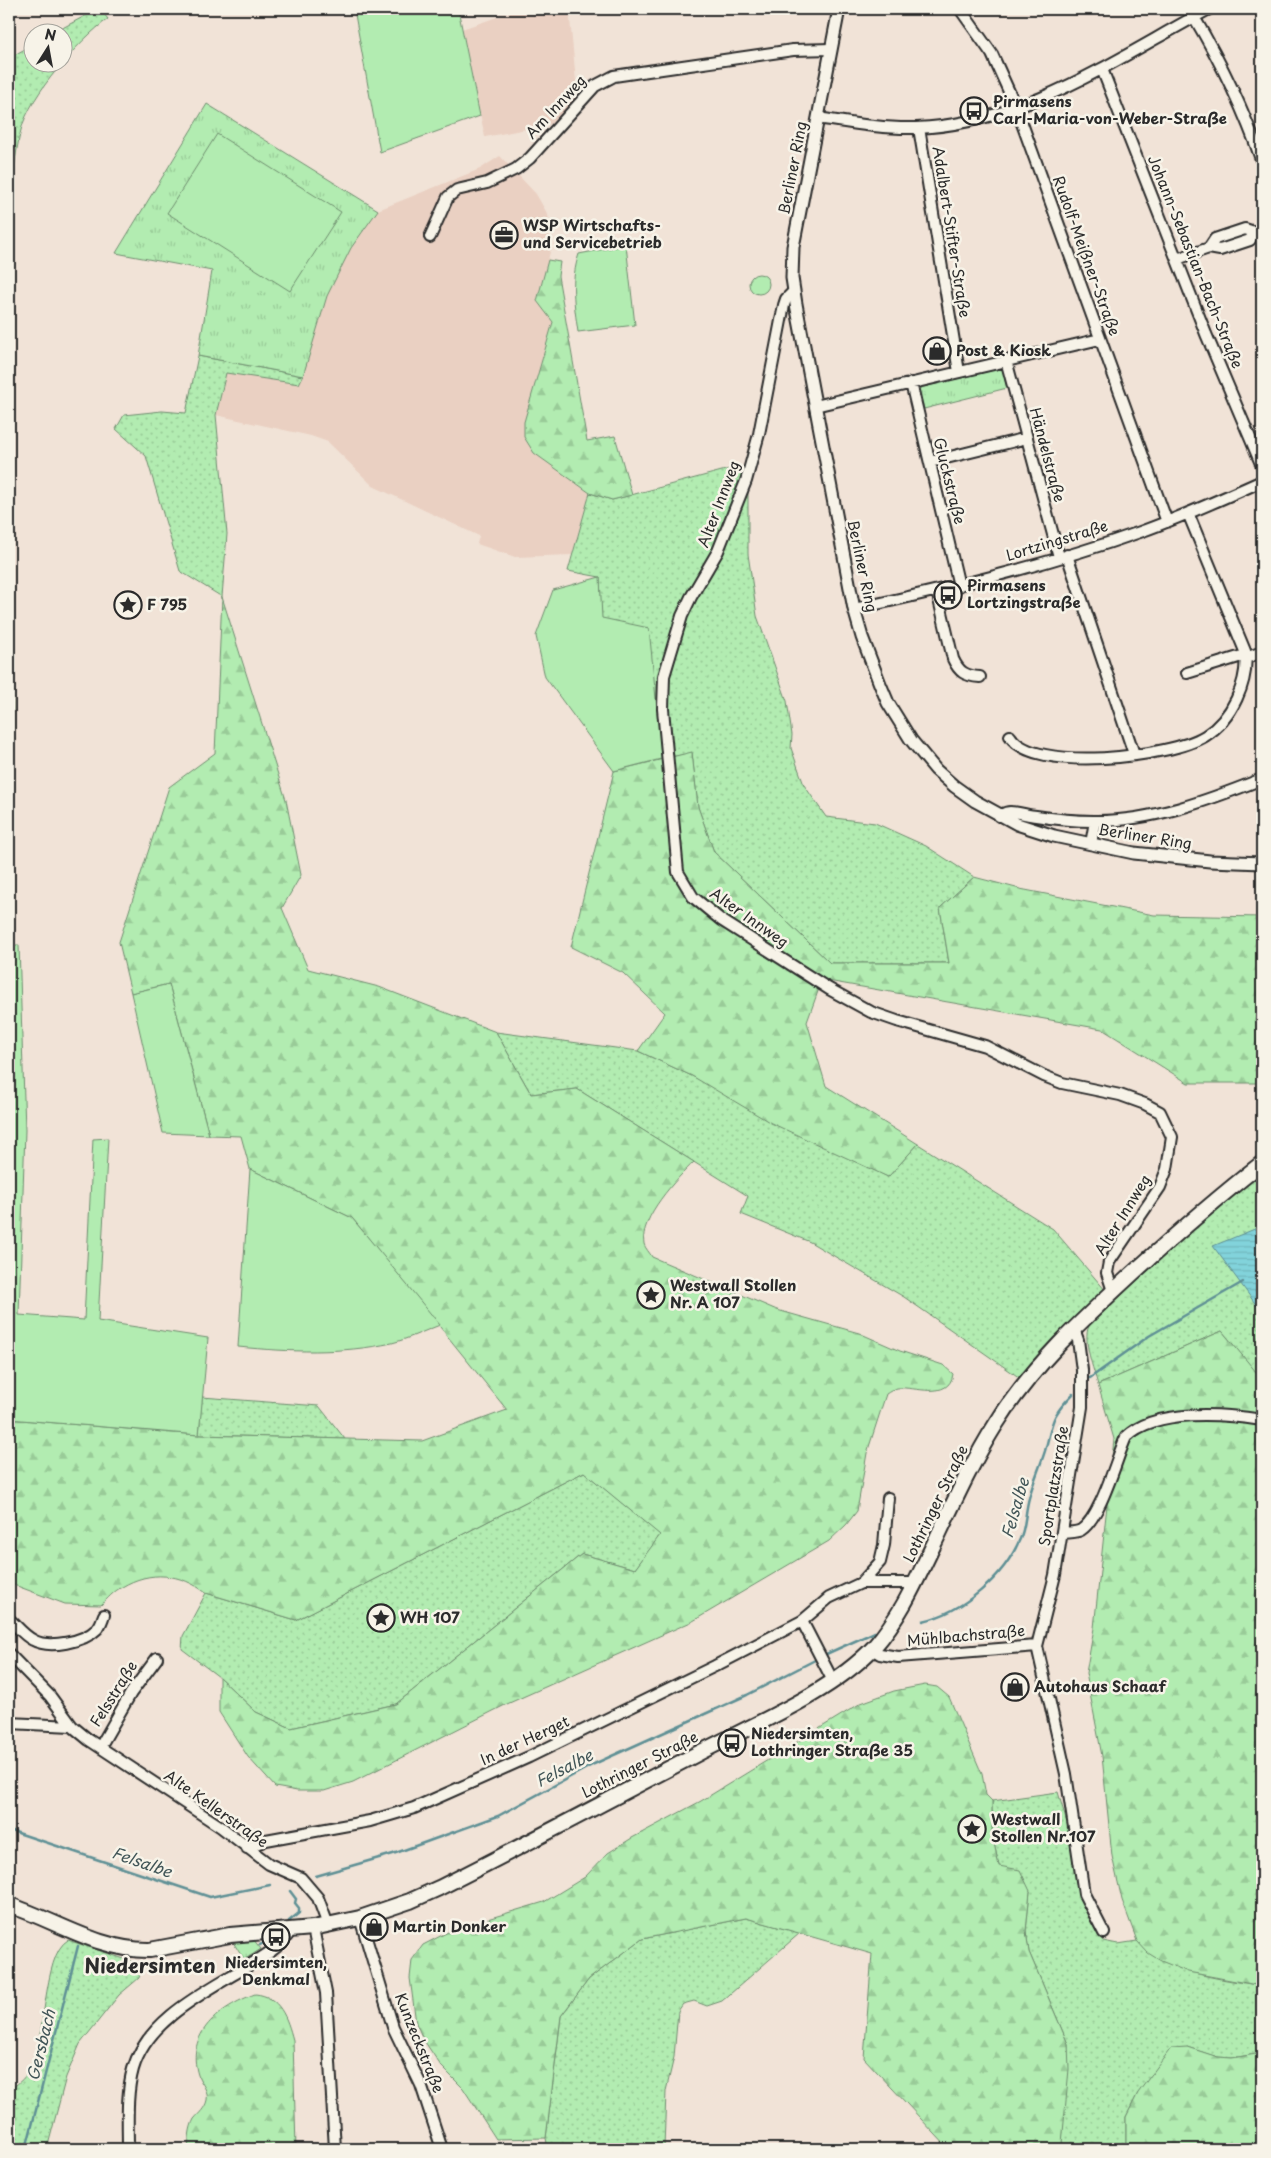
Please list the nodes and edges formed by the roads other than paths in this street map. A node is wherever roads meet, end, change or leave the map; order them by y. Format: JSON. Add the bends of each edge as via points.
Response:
{"nodes":[{"id":1,"x":838,"y":9,"type":"edge"},
{"id":2,"x":960,"y":9,"type":"edge"},
{"id":3,"x":1209,"y":9,"type":"edge"},
{"id":4,"x":1194,"y":17,"type":"junction"},
{"id":5,"x":831,"y":49,"type":"junction"},
{"id":6,"x":1102,"y":69,"type":"junction"},
{"id":7,"x":1016,"y":107,"type":"junction"},
{"id":8,"x":818,"y":118,"type":"junction"},
{"id":9,"x":919,"y":128,"type":"junction"},
{"id":10,"x":1262,"y":162,"type":"edge"},
{"id":11,"x":1258,"y":230,"type":"edge"},
{"id":12,"x":430,"y":237,"type":"dead end"},
{"id":13,"x":1177,"y":259,"type":"junction"},
{"id":14,"x":794,"y":291,"type":"junction"},
{"id":15,"x":1100,"y":339,"type":"junction"},
{"id":16,"x":1006,"y":360,"type":"junction"},
{"id":17,"x":959,"y":372,"type":"junction"},
{"id":18,"x":911,"y":383,"type":"junction"},
{"id":19,"x":815,"y":406,"type":"junction"},
{"id":20,"x":1026,"y":438,"type":"junction"},
{"id":21,"x":930,"y":462,"type":"junction"},
{"id":22,"x":1262,"y":466,"type":"edge"},
{"id":23,"x":1262,"y":481,"type":"edge"},
{"id":24,"x":1188,"y":513,"type":"junction"},
{"id":25,"x":1167,"y":522,"type":"junction"},
{"id":26,"x":1063,"y":556,"type":"junction"},
{"id":27,"x":959,"y":586,"type":"junction"},
{"id":28,"x":937,"y":591,"type":"junction"},
{"id":29,"x":854,"y":609,"type":"junction"},
{"id":30,"x":1262,"y":652,"type":"edge"},
{"id":31,"x":1246,"y":656,"type":"junction"},
{"id":32,"x":1187,"y":673,"type":"dead end"},
{"id":33,"x":980,"y":677,"type":"dead end"},
{"id":34,"x":1010,"y":736,"type":"dead end"},
{"id":35,"x":1134,"y":754,"type":"junction"},
{"id":36,"x":1262,"y":779,"type":"edge"},
{"id":37,"x":999,"y":816,"type":"junction"},
{"id":38,"x":1095,"y":821,"type":"junction"},
{"id":39,"x":1092,"y":844,"type":"junction"},
{"id":40,"x":1262,"y":862,"type":"edge"},
{"id":41,"x":1262,"y":1163,"type":"edge"},
{"id":42,"x":1113,"y":1292,"type":"junction"},
{"id":43,"x":1074,"y":1329,"type":"junction"},
{"id":44,"x":1262,"y":1420,"type":"edge"},
{"id":45,"x":888,"y":1498,"type":"dead end"},
{"id":46,"x":1062,"y":1533,"type":"junction"},
{"id":47,"x":861,"y":1583,"type":"junction"},
{"id":48,"x":916,"y":1583,"type":"junction"},
{"id":49,"x":104,"y":1615,"type":"dead end"},
{"id":50,"x":9,"y":1619,"type":"edge"},
{"id":51,"x":802,"y":1621,"type":"junction"},
{"id":52,"x":1037,"y":1646,"type":"junction"},
{"id":53,"x":872,"y":1649,"type":"junction"},
{"id":54,"x":9,"y":1654,"type":"edge"},
{"id":55,"x":157,"y":1658,"type":"dead end"},
{"id":56,"x":833,"y":1681,"type":"junction"},
{"id":57,"x":9,"y":1723,"type":"edge"},
{"id":58,"x":72,"y":1726,"type":"junction"},
{"id":59,"x":100,"y":1747,"type":"junction"},
{"id":60,"x":247,"y":1848,"type":"junction"},
{"id":61,"x":9,"y":1905,"type":"edge"},
{"id":62,"x":360,"y":1918,"type":"junction"},
{"id":63,"x":328,"y":1925,"type":"junction"},
{"id":64,"x":313,"y":1928,"type":"junction"},
{"id":65,"x":291,"y":1930,"type":"junction"},
{"id":66,"x":1104,"y":1933,"type":"dead end"},
{"id":67,"x":128,"y":2149,"type":"edge"},
{"id":68,"x":335,"y":2149,"type":"edge"},
{"id":69,"x":442,"y":2149,"type":"edge"}],
"edges":[{"from":1,"to":5,"type":"street","name":"Berliner Ring"},
{"from":2,"to":7,"type":"street","name":"Rudolf-Meißner-Straße","via":[[992,54]]},
{"from":3,"to":4,"type":"street"},
{"from":4,"to":6,"type":"street"},
{"from":4,"to":10,"type":"street","via":[[1240,100]]},
{"from":5,"to":8,"type":"street","name":"Berliner Ring"},
{"from":5,"to":12,"type":"street","name":"Am Innweg","via":[[793,50],[607,79],[595,86],[530,158],[516,169],[487,183],[457,190],[448,197]]},
{"from":6,"to":7,"type":"street"},
{"from":6,"to":13,"type":"street","name":"Johann-Sebastian-Bach-Straße"},
{"from":7,"to":9,"type":"street","via":[[956,123]]},
{"from":7,"to":15,"type":"street","name":"Rudolf-Meißner-Straße"},
{"from":8,"to":9,"type":"street","via":[[879,127]]},
{"from":8,"to":14,"type":"street","name":"Berliner Ring","via":[[793,247]]},
{"from":9,"to":17,"type":"street","name":"Adalbert-Stifter-Straße"},
{"from":11,"to":13,"type":"street","via":[[1245,229],[1215,239],[1208,248]]},
{"from":13,"to":22,"type":"street","name":"Johann-Sebastian-Bach-Straße"},
{"from":14,"to":19,"type":"street","name":"Berliner Ring"},
{"from":14,"to":42,"type":"street","name":"Alter Innweg","via":[[784,305],[761,424],[746,481],[718,551],[682,616],[664,676],[663,709],[678,872],[693,897],[721,920],[871,1012],[985,1046],[1062,1083],[1128,1098],[1160,1112],[1172,1137],[1168,1169],[1160,1187],[1109,1262],[1107,1273]]},
{"from":15,"to":16,"type":"street"},
{"from":15,"to":25,"type":"street","name":"Rudolf-Meißner-Straße"},
{"from":16,"to":17,"type":"street"},
{"from":16,"to":20,"type":"street","name":"Händelstraße"},
{"from":17,"to":18,"type":"street"},
{"from":18,"to":19,"type":"street"},
{"from":18,"to":21,"type":"street","name":"Gluckstraße"},
{"from":19,"to":29,"type":"street","name":"Berliner Ring"},
{"from":20,"to":21,"type":"street"},
{"from":20,"to":26,"type":"street","name":"Händelstraße"},
{"from":21,"to":27,"type":"street","name":"Gluckstraße"},
{"from":23,"to":24,"type":"street","name":"Lortzingstraße"},
{"from":24,"to":25,"type":"street","name":"Lortzingstraße"},
{"from":24,"to":31,"type":"street"},
{"from":25,"to":26,"type":"street","name":"Lortzingstraße"},
{"from":26,"to":27,"type":"street","name":"Lortzingstraße"},
{"from":26,"to":35,"type":"street","name":"Händelstraße"},
{"from":27,"to":28,"type":"street","name":"Lortzingstraße"},
{"from":28,"to":29,"type":"street","name":"Lortzingstraße"},
{"from":28,"to":33,"type":"street","via":[[953,659],[962,673]]},
{"from":29,"to":37,"type":"street","name":"Berliner Ring","via":[[869,658],[886,697],[911,740],[954,786]]},
{"from":30,"to":31,"type":"street"},
{"from":31,"to":32,"type":"street"},
{"from":31,"to":35,"type":"street","via":[[1236,700],[1214,729],[1178,746]]},
{"from":34,"to":35,"type":"street","via":[[1013,742],[1027,751],[1049,756],[1097,759]]},
{"from":36,"to":38,"type":"street","via":[[1206,800],[1150,815]]},
{"from":37,"to":38,"type":"street","via":[[1012,812],[1053,819]]},
{"from":37,"to":39,"type":"street","name":"Berliner Ring","via":[[1036,831]]},
{"from":38,"to":39,"type":"street"},
{"from":39,"to":40,"type":"street","name":"Berliner Ring","via":[[1175,858]]},
{"from":41,"to":42,"type":"main road","name":"Lothringer Straße","via":[[1188,1223]]},
{"from":42,"to":43,"type":"main road","name":"Lothringer Straße"},
{"from":43,"to":46,"type":"street","name":"Sportplatzstraße","via":[[1080,1354],[1082,1399]]},
{"from":43,"to":48,"type":"main road","name":"Lothringer Straße","via":[[1020,1390],[995,1425],[957,1495]]},
{"from":44,"to":46,"type":"street","via":[[1192,1415],[1140,1427],[1126,1437],[1089,1522],[1077,1532]]},
{"from":45,"to":47,"type":"street","name":"In der Herget","via":[[880,1562]]},
{"from":46,"to":52,"type":"street","name":"Sportplatzstraße","via":[[1052,1595]]},
{"from":47,"to":48,"type":"street","name":"In der Herget"},
{"from":47,"to":51,"type":"street","name":"In der Herget","via":[[829,1598]]},
{"from":48,"to":53,"type":"main road","name":"Lothringer Straße","via":[[901,1612]]},
{"from":49,"to":50,"type":"street","via":[[99,1626],[87,1636],[50,1644],[28,1638]]},
{"from":51,"to":56,"type":"street"},
{"from":51,"to":60,"type":"street","name":"In der Herget","via":[[529,1757],[414,1808],[370,1821],[266,1840]]},
{"from":52,"to":53,"type":"street","name":"Mühlbachstraße","via":[[898,1657]]},
{"from":52,"to":66,"type":"street","name":"Mühlbachstraße","via":[[1066,1774],[1084,1894]]},
{"from":53,"to":56,"type":"main road","name":"Lothringer Straße"},
{"from":54,"to":58,"type":"street","name":"Alte Kellerstraße","via":[[50,1696]]},
{"from":55,"to":59,"type":"street","name":"Felsstraße","via":[[130,1693]]},
{"from":56,"to":62,"type":"main road","name":"Lothringer Straße","via":[[448,1884]]},
{"from":57,"to":58,"type":"street"},
{"from":58,"to":59,"type":"street","name":"Alte Kellerstraße"},
{"from":59,"to":60,"type":"street","name":"Alte Kellerstraße"},
{"from":60,"to":63,"type":"street","name":"Alte Kellerstraße","via":[[277,1869],[301,1878],[318,1898]]},
{"from":61,"to":65,"type":"main road","name":"Lothringer Straße","via":[[101,1942],[136,1950],[230,1935]]},
{"from":62,"to":63,"type":"main road","name":"Lothringer Straße"},
{"from":62,"to":69,"type":"street","name":"Kunzeckstraße","via":[[394,2027],[421,2085]]},
{"from":63,"to":64,"type":"main road","name":"Lothringer Straße"},
{"from":64,"to":65,"type":"main road","name":"Lothringer Straße"},
{"from":64,"to":68,"type":"street","via":[[326,1993]]},
{"from":65,"to":67,"type":"street","via":[[285,1939],[263,1956],[191,2001],[147,2041],[136,2060],[132,2077]]}]}
